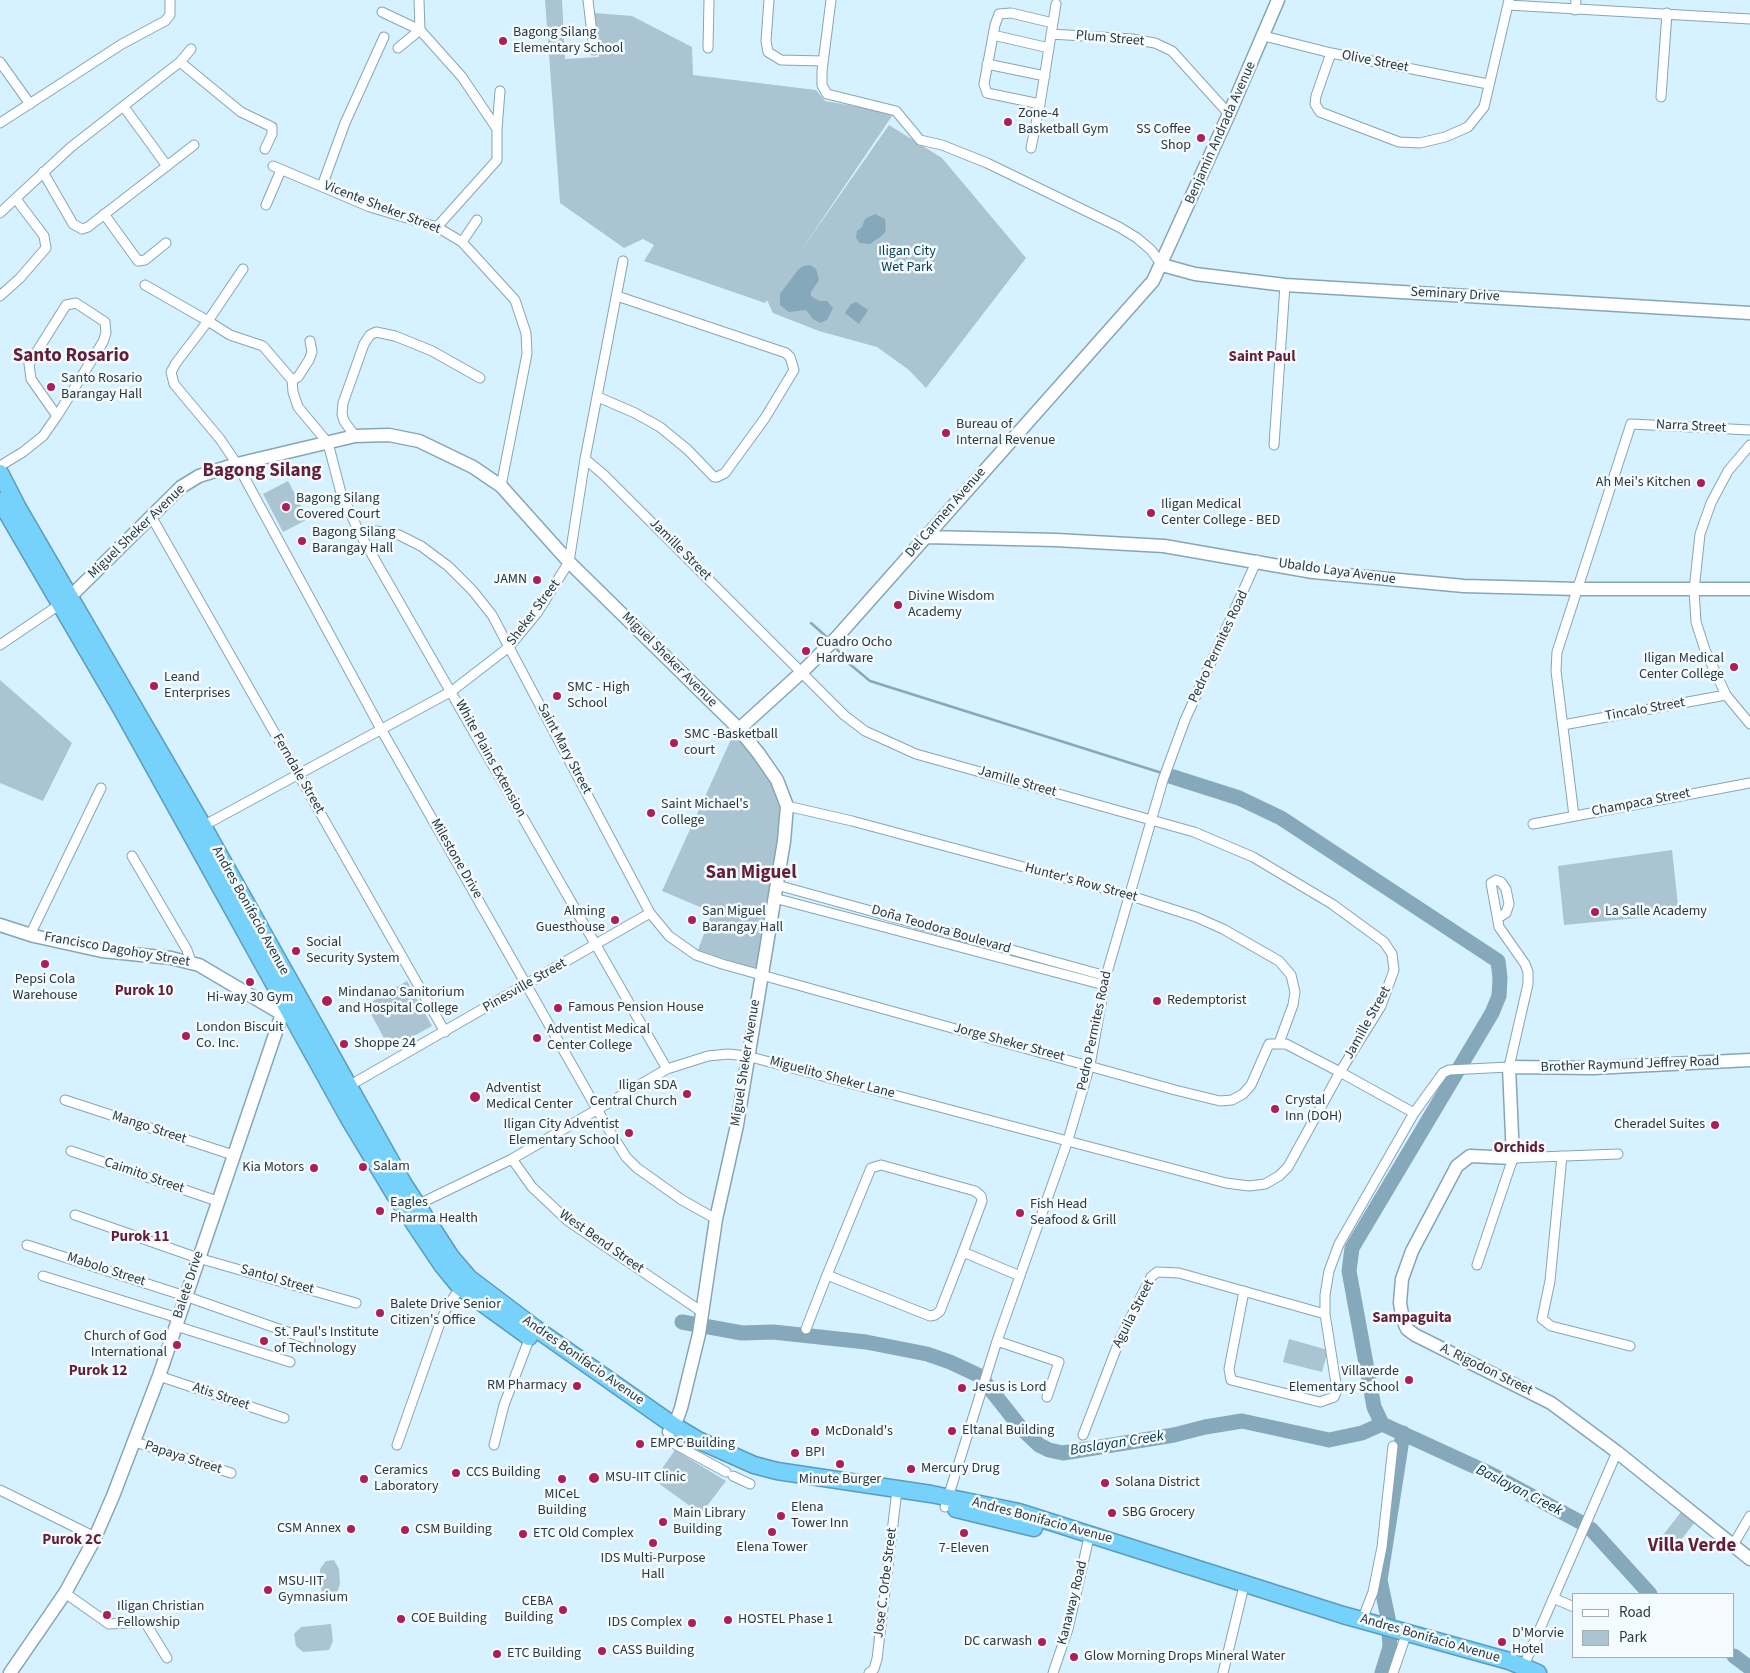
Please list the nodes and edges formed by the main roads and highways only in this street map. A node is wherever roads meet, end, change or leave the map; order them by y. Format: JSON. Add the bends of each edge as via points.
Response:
{"nodes":[{"id":1,"x":0,"y":473,"type":"edge"},
{"id":2,"x":0,"y":501,"type":"edge"},
{"id":3,"x":65,"y":601,"type":"junction"},
{"id":4,"x":291,"y":1009,"type":"junction"},
{"id":5,"x":464,"y":1282,"type":"junction"},
{"id":6,"x":671,"y":1433,"type":"junction"},
{"id":7,"x":1089,"y":1538,"type":"junction"},
{"id":8,"x":1369,"y":1626,"type":"junction"},
{"id":9,"x":1524,"y":1671,"type":"edge"}],
"edges":[{"from":1,"to":3,"type":"highway","name":"Andres Bonifacio Avenue"},
{"from":2,"to":3,"type":"highway","name":"Andres Bonifacio Avenue"},
{"from":3,"to":4,"type":"highway","name":"Andres Bonifacio Avenue","via":[[122,710]]},
{"from":3,"to":4,"type":"highway","name":"Andres Bonifacio Avenue","via":[[203,826]]},
{"from":4,"to":5,"type":"highway","name":"Andres Bonifacio Avenue","via":[[347,1087]]},
{"from":4,"to":5,"type":"highway","name":"Andres Bonifacio Avenue","via":[[348,1117],[395,1195],[442,1265]]},
{"from":5,"to":6,"type":"highway","name":"Andres Bonifacio Avenue","via":[[536,1328]]},
{"from":5,"to":6,"type":"highway","name":"Andres Bonifacio Avenue","via":[[530,1337]]},
{"from":6,"to":7,"type":"highway","name":"Andres Bonifacio Avenue","via":[[733,1466],[770,1480],[1019,1512]]},
{"from":7,"to":8,"type":"highway","name":"Andres Bonifacio Avenue"},
{"from":7,"to":8,"type":"highway","name":"Andres Bonifacio Avenue","via":[[1243,1590]]},
{"from":8,"to":9,"type":"highway","name":"Andres Bonifacio Avenue"}]}
